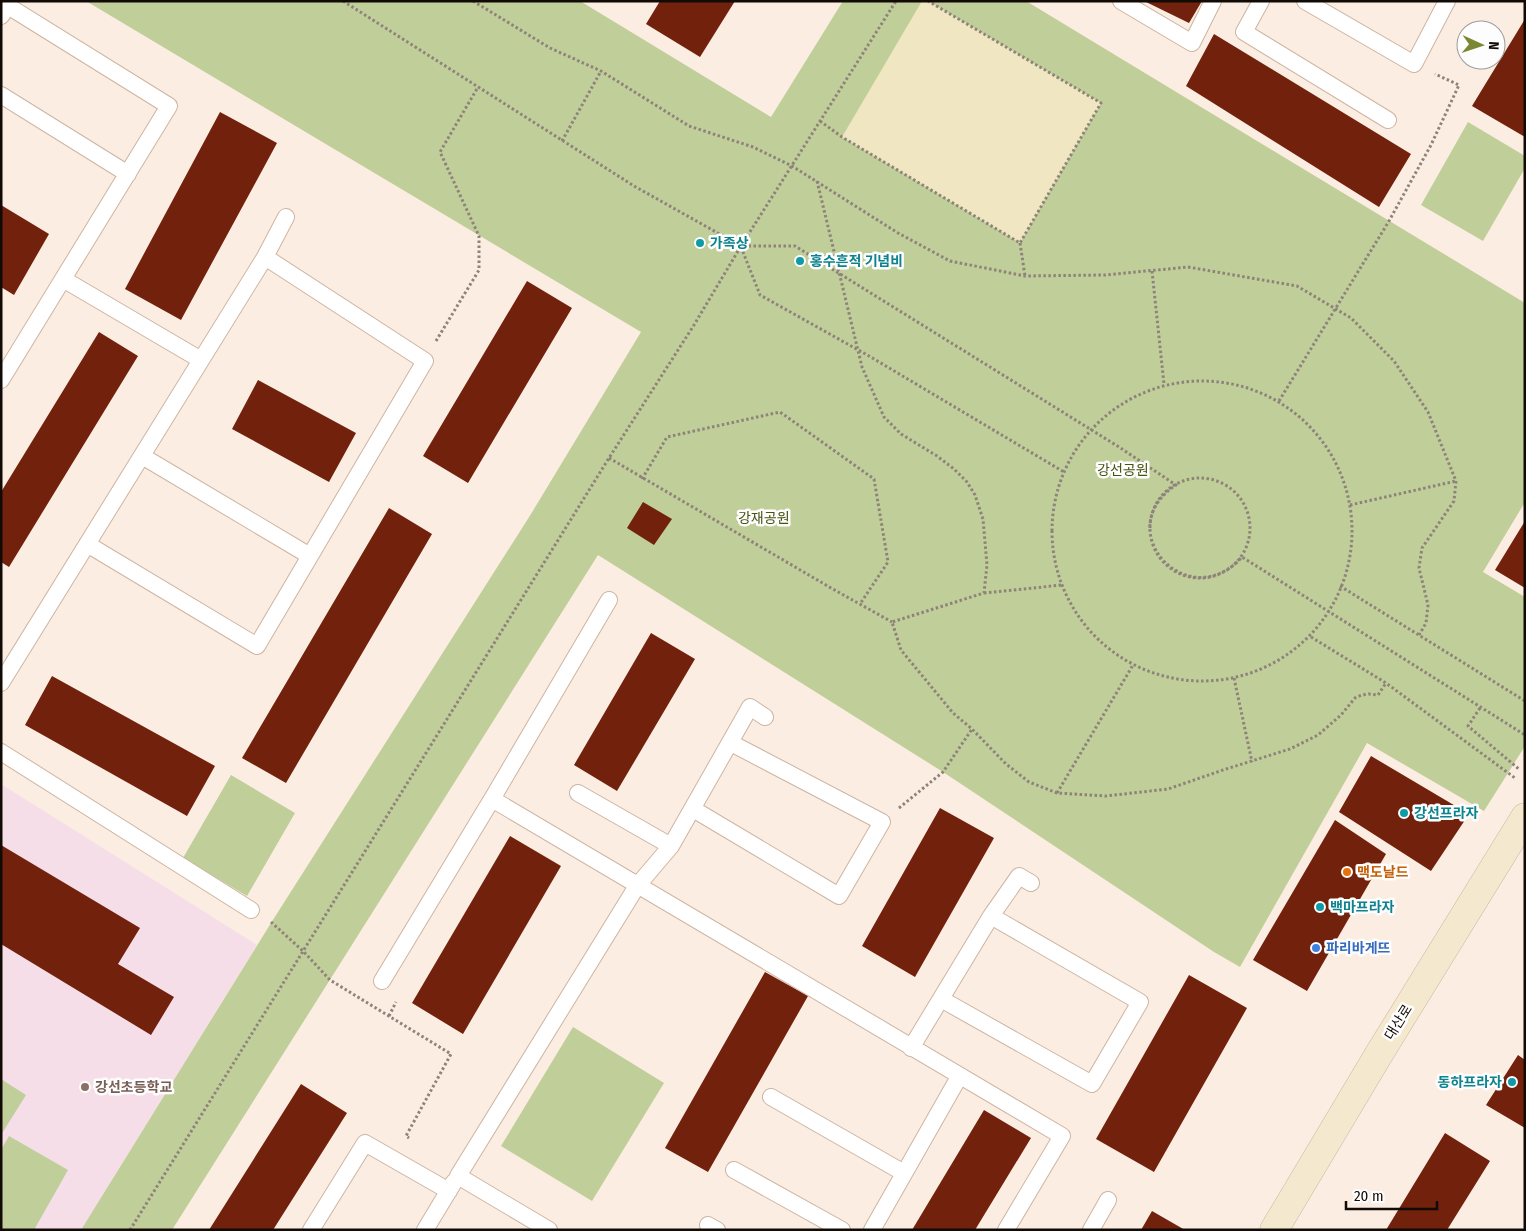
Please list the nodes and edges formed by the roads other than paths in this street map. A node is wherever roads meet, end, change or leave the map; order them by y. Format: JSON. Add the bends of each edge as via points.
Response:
{"nodes":[{"id":1,"x":1122,"y":1,"type":"edge"},
{"id":2,"x":1214,"y":1,"type":"edge"},
{"id":3,"x":1261,"y":1,"type":"edge"},
{"id":4,"x":1305,"y":1,"type":"edge"},
{"id":5,"x":1447,"y":1,"type":"edge"},
{"id":6,"x":1,"y":16,"type":"edge"},
{"id":7,"x":1,"y":95,"type":"edge"},
{"id":8,"x":1388,"y":120,"type":"dead end"},
{"id":9,"x":128,"y":174,"type":"junction"},
{"id":10,"x":286,"y":216,"type":"dead end"},
{"id":11,"x":265,"y":257,"type":"junction"},
{"id":12,"x":63,"y":280,"type":"junction"},
{"id":13,"x":201,"y":360,"type":"junction"},
{"id":14,"x":2,"y":376,"type":"edge"},
{"id":15,"x":142,"y":456,"type":"junction"},
{"id":16,"x":87,"y":544,"type":"junction"},
{"id":17,"x":310,"y":556,"type":"junction"},
{"id":18,"x":608,"y":600,"type":"dead end"},
{"id":19,"x":1,"y":683,"type":"edge"},
{"id":20,"x":765,"y":717,"type":"dead end"},
{"id":21,"x":730,"y":743,"type":"junction"},
{"id":22,"x":1,"y":752,"type":"edge"},
{"id":23,"x":578,"y":793,"type":"dead end"},
{"id":24,"x":492,"y":799,"type":"junction"},
{"id":25,"x":692,"y":809,"type":"junction"},
{"id":26,"x":1525,"y":817,"type":"edge"},
{"id":27,"x":671,"y":846,"type":"junction"},
{"id":28,"x":1031,"y":883,"type":"dead end"},
{"id":29,"x":637,"y":886,"type":"junction"},
{"id":30,"x":251,"y":910,"type":"road end"},
{"id":31,"x":991,"y":916,"type":"junction"},
{"id":32,"x":382,"y":981,"type":"dead end"},
{"id":33,"x":941,"y":998,"type":"junction"},
{"id":34,"x":911,"y":1048,"type":"junction"},
{"id":35,"x":959,"y":1076,"type":"junction"},
{"id":36,"x":771,"y":1096,"type":"dead end"},
{"id":37,"x":734,"y":1170,"type":"dead end"},
{"id":38,"x":904,"y":1173,"type":"junction"},
{"id":39,"x":458,"y":1176,"type":"junction"},
{"id":40,"x":449,"y":1191,"type":"junction"},
{"id":41,"x":1108,"y":1200,"type":"dead end"},
{"id":42,"x":311,"y":1230,"type":"edge"},
{"id":43,"x":425,"y":1230,"type":"edge"},
{"id":44,"x":549,"y":1230,"type":"edge"},
{"id":45,"x":842,"y":1230,"type":"edge"},
{"id":46,"x":872,"y":1230,"type":"edge"},
{"id":47,"x":1006,"y":1230,"type":"edge"},
{"id":48,"x":1091,"y":1230,"type":"edge"},
{"id":49,"x":1274,"y":1230,"type":"edge"}],
"edges":[{"from":1,"to":2,"type":"lane","via":[[1192,43]]},
{"from":3,"to":8,"type":"lane","via":[[1244,32]]},
{"from":4,"to":5,"type":"lane","via":[[1414,64]]},
{"from":6,"to":9,"type":"lane","via":[[8,6],[170,106]]},
{"from":7,"to":9,"type":"lane"},
{"from":9,"to":12,"type":"lane"},
{"from":10,"to":11,"type":"lane"},
{"from":11,"to":13,"type":"lane"},
{"from":11,"to":17,"type":"lane","via":[[425,361]]},
{"from":12,"to":13,"type":"lane"},
{"from":12,"to":14,"type":"lane"},
{"from":13,"to":15,"type":"lane"},
{"from":15,"to":16,"type":"lane"},
{"from":15,"to":17,"type":"lane"},
{"from":16,"to":17,"type":"lane","via":[[257,646]]},
{"from":16,"to":19,"type":"lane"},
{"from":18,"to":24,"type":"lane"},
{"from":20,"to":21,"type":"lane","via":[[750,707]]},
{"from":21,"to":25,"type":"lane"},
{"from":21,"to":25,"type":"lane","via":[[882,822],[839,896]]},
{"from":22,"to":30,"type":"lane"},
{"from":23,"to":27,"type":"lane"},
{"from":24,"to":29,"type":"lane"},
{"from":24,"to":32,"type":"lane"},
{"from":25,"to":27,"type":"lane"},
{"from":26,"to":49,"type":"main road","name":"대산로"},
{"from":27,"to":29,"type":"lane"},
{"from":28,"to":31,"type":"lane","via":[[1019,876]]},
{"from":29,"to":34,"type":"lane"},
{"from":29,"to":39,"type":"lane"},
{"from":31,"to":33,"type":"lane"},
{"from":31,"to":33,"type":"lane","via":[[1140,1002],[1092,1084]]},
{"from":33,"to":34,"type":"lane"},
{"from":34,"to":35,"type":"lane"},
{"from":35,"to":38,"type":"lane"},
{"from":35,"to":47,"type":"lane","via":[[1062,1136]]},
{"from":36,"to":38,"type":"lane"},
{"from":37,"to":45,"type":"lane"},
{"from":38,"to":46,"type":"lane"},
{"from":39,"to":40,"type":"lane"},
{"from":39,"to":44,"type":"lane"},
{"from":40,"to":42,"type":"lane","via":[[365,1143]]},
{"from":40,"to":43,"type":"lane"},
{"from":41,"to":48,"type":"lane"}]}
